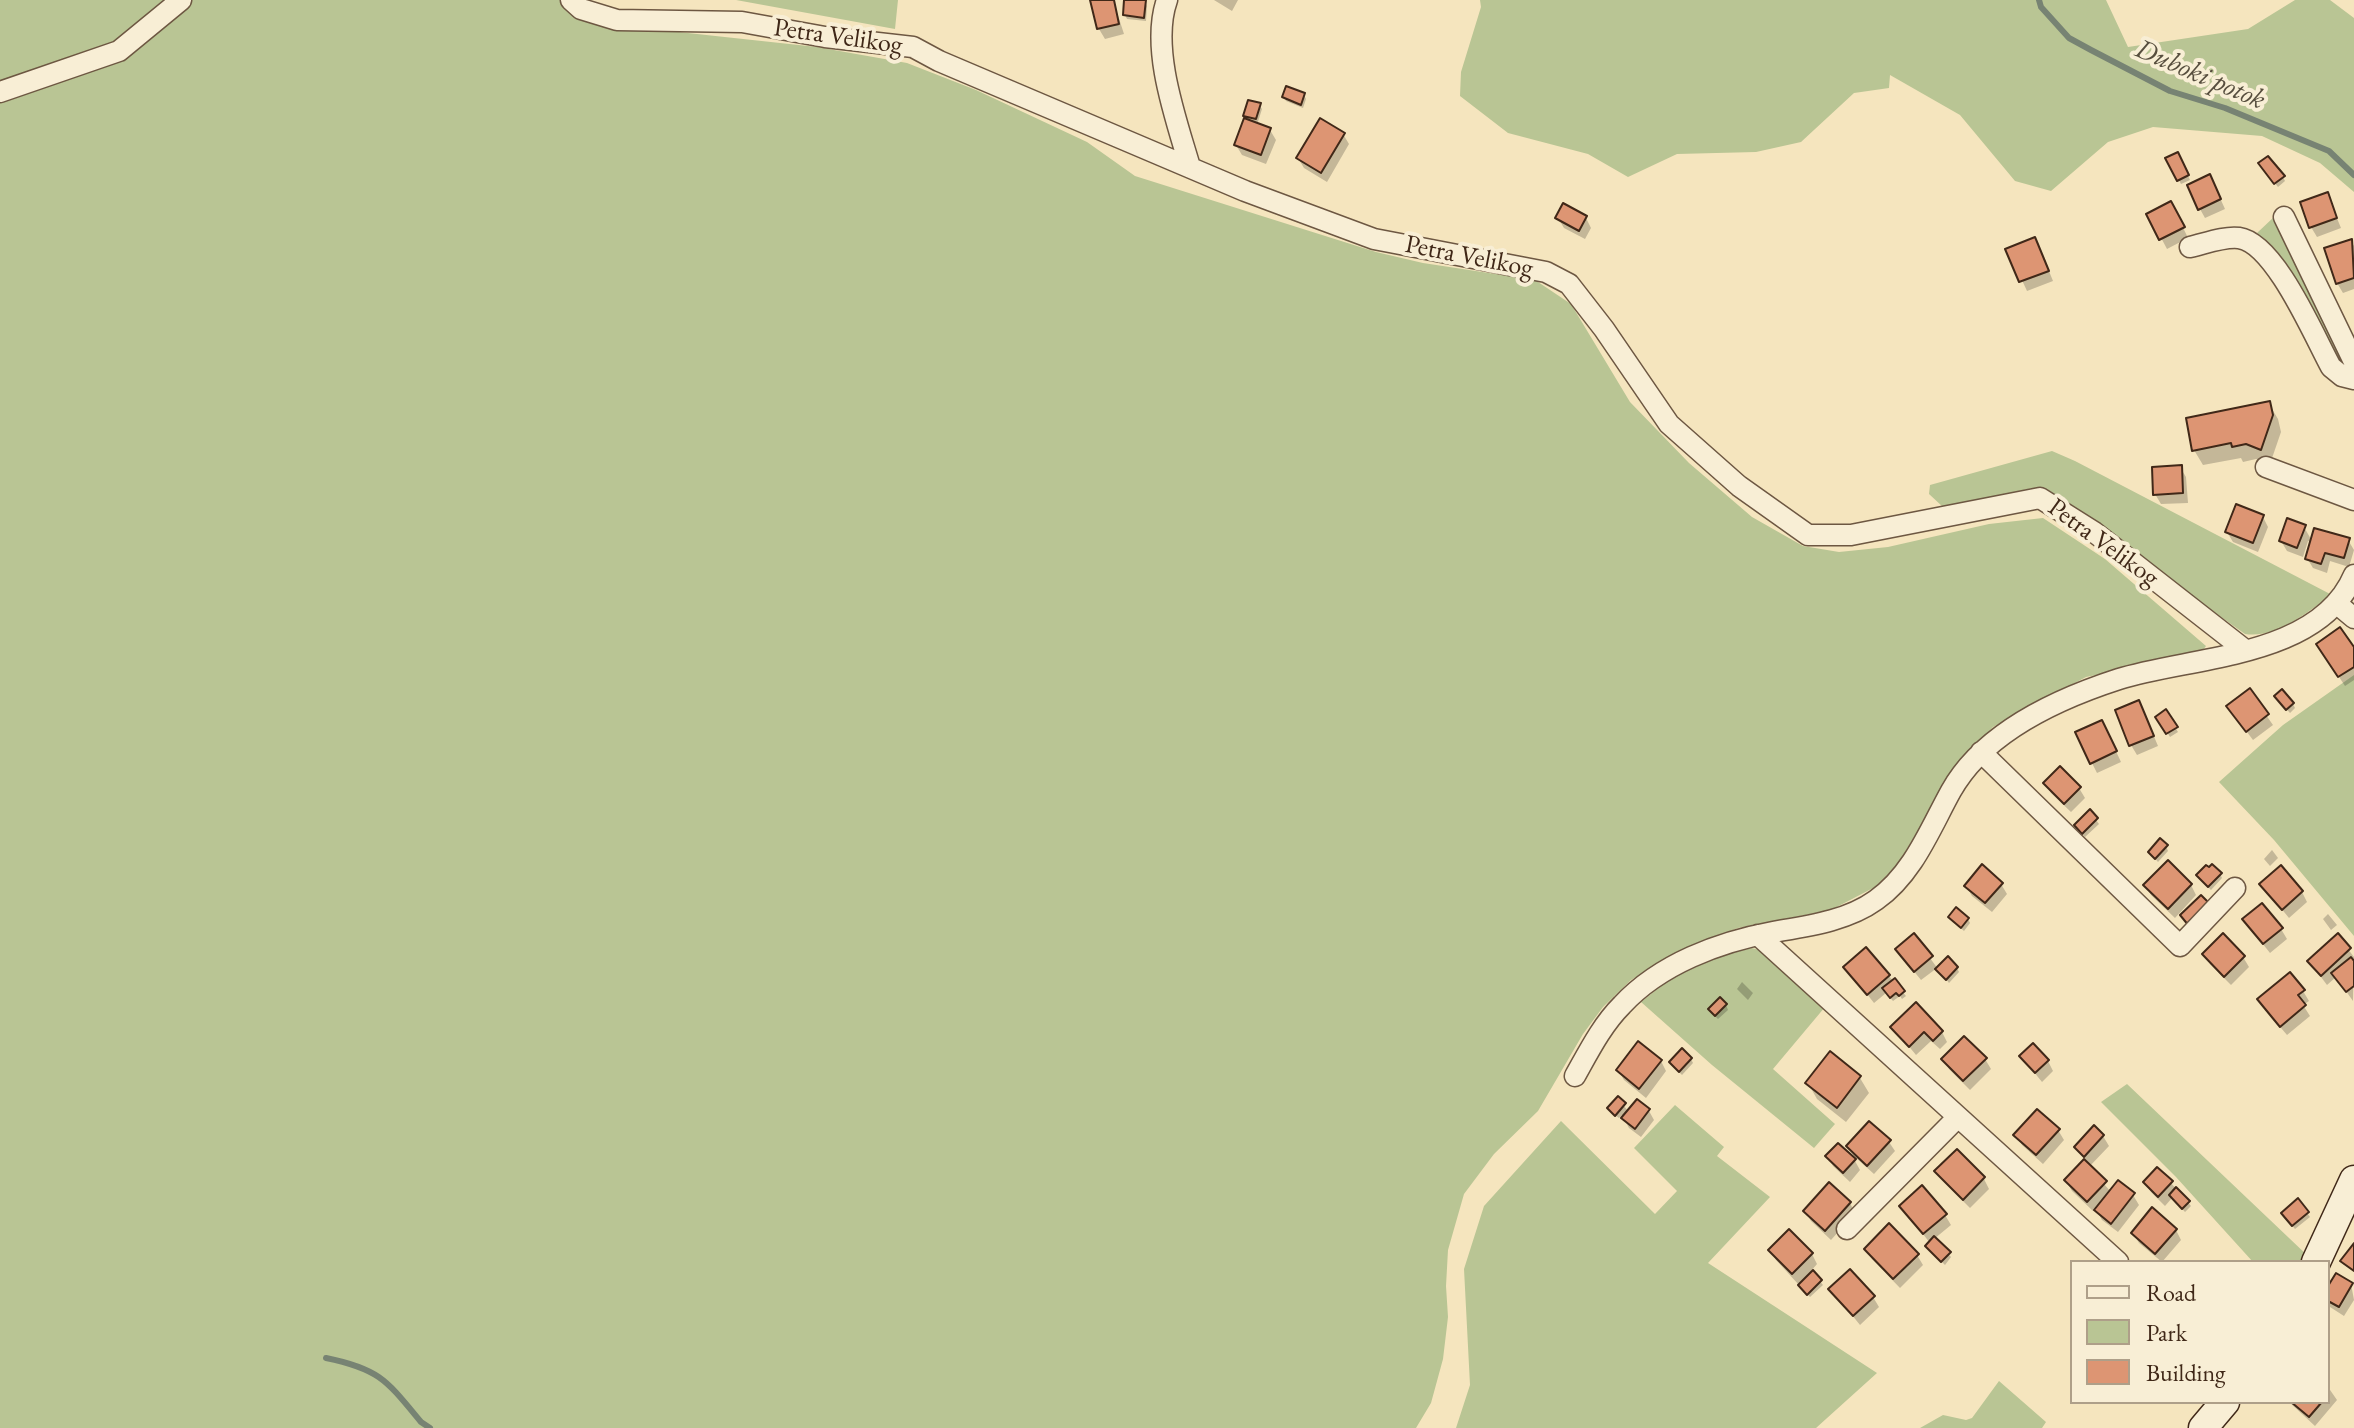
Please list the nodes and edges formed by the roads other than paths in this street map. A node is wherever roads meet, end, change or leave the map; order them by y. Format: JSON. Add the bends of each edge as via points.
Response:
{"nodes":[{"id":1,"x":181,"y":0,"type":"edge"},
{"id":2,"x":571,"y":0,"type":"edge"},
{"id":3,"x":1167,"y":0,"type":"edge"},
{"id":4,"x":0,"y":92,"type":"edge"},
{"id":5,"x":1190,"y":167,"type":"junction"},
{"id":6,"x":2284,"y":217,"type":"dead end"},
{"id":7,"x":2190,"y":247,"type":"dead end"},
{"id":8,"x":2354,"y":362,"type":"edge"},
{"id":9,"x":2354,"y":379,"type":"edge"},
{"id":10,"x":2266,"y":467,"type":"dead end"},
{"id":11,"x":2354,"y":500,"type":"edge"},
{"id":12,"x":2354,"y":575,"type":"edge"},
{"id":13,"x":2336,"y":603,"type":"junction"},
{"id":14,"x":2354,"y":618,"type":"edge"},
{"id":15,"x":2245,"y":650,"type":"junction"},
{"id":16,"x":1981,"y":752,"type":"junction"},
{"id":17,"x":2235,"y":888,"type":"dead end"},
{"id":18,"x":1758,"y":935,"type":"junction"},
{"id":19,"x":1575,"y":1076,"type":"dead end"},
{"id":20,"x":1958,"y":1117,"type":"junction"},
{"id":21,"x":2354,"y":1180,"type":"edge"},
{"id":22,"x":1847,"y":1229,"type":"dead end"},
{"id":23,"x":2116,"y":1260,"type":"edge"},
{"id":24,"x":2317,"y":1260,"type":"edge"},
{"id":25,"x":2223,"y":1404,"type":"edge"},
{"id":26,"x":2203,"y":1428,"type":"edge"}],
"edges":[{"from":1,"to":4,"type":"street","via":[[119,51]]},
{"from":2,"to":5,"type":"street","name":"Petra Velikog","via":[[581,9],[617,20],[742,22],[913,47]]},
{"from":3,"to":5,"type":"street","via":[[1162,13],[1168,95]]},
{"from":5,"to":15,"type":"street","name":"Petra Velikog","via":[[1374,239],[1511,263],[1569,284],[1669,424],[1739,486],[1808,535],[1851,535],[2040,498],[2094,532]]},
{"from":6,"to":8,"type":"street"},
{"from":7,"to":9,"type":"street","via":[[2235,238],[2257,246],[2275,263],[2331,367]]},
{"from":10,"to":11,"type":"street"},
{"from":12,"to":13,"type":"street"},
{"from":13,"to":14,"type":"street"},
{"from":13,"to":15,"type":"street","via":[[2287,637]]},
{"from":15,"to":16,"type":"street","via":[[2097,686],[2008,731]]},
{"from":16,"to":17,"type":"street","via":[[2180,946]]},
{"from":16,"to":18,"type":"street","via":[[1891,888],[1850,914]]},
{"from":18,"to":19,"type":"street","via":[[1699,954],[1623,1003]]},
{"from":18,"to":20,"type":"street"},
{"from":20,"to":22,"type":"street"},
{"from":20,"to":23,"type":"street"},
{"from":21,"to":24,"type":"street"},
{"from":25,"to":26,"type":"street"}]}
